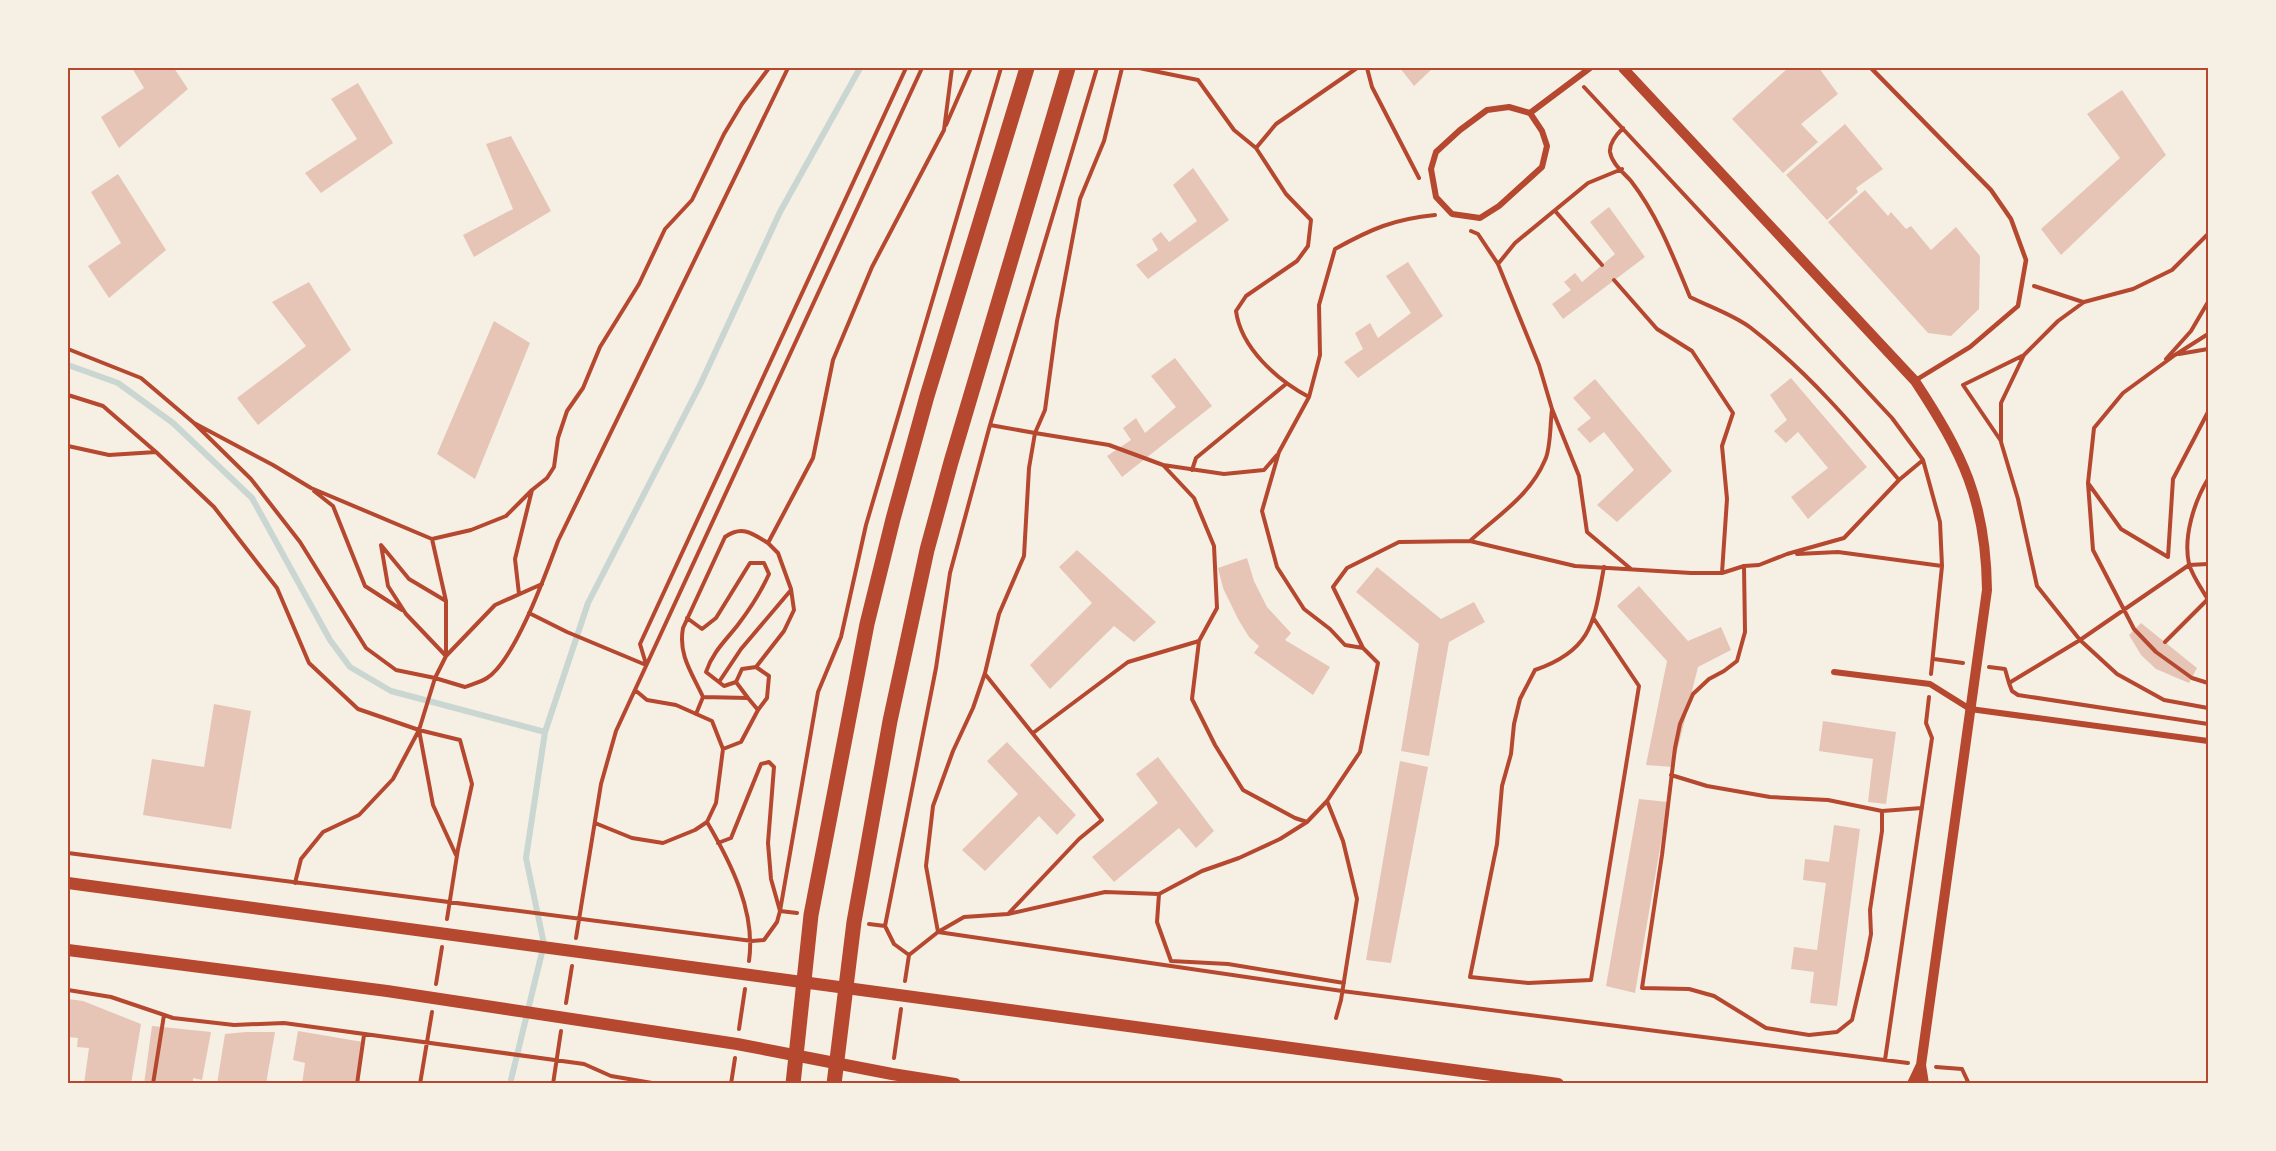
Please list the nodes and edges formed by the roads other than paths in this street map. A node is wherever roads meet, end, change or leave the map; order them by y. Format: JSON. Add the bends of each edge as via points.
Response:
{"nodes":[{"id":1,"x":1027,"y":68,"type":"edge"},
{"id":2,"x":1068,"y":68,"type":"edge"},
{"id":3,"x":1590,"y":68,"type":"edge"},
{"id":4,"x":1623,"y":68,"type":"edge"},
{"id":5,"x":1871,"y":68,"type":"edge"},
{"id":6,"x":1530,"y":113,"type":"junction"},
{"id":7,"x":1915,"y":381,"type":"junction"},
{"id":8,"x":1834,"y":672,"type":"dead end"},
{"id":9,"x":1970,"y":709,"type":"junction"},
{"id":10,"x":2208,"y":741,"type":"edge"},
{"id":11,"x":68,"y":883,"type":"edge"},
{"id":12,"x":68,"y":950,"type":"edge"},
{"id":13,"x":804,"y":983,"type":"junction"},
{"id":14,"x":845,"y":988,"type":"junction"},
{"id":15,"x":796,"y":1055,"type":"junction"},
{"id":16,"x":837,"y":1063,"type":"junction"},
{"id":17,"x":1921,"y":1065,"type":"junction"},
{"id":18,"x":793,"y":1083,"type":"edge"},
{"id":19,"x":834,"y":1083,"type":"edge"},
{"id":20,"x":956,"y":1083,"type":"edge"},
{"id":21,"x":1558,"y":1083,"type":"edge"},
{"id":22,"x":1912,"y":1083,"type":"edge"},
{"id":23,"x":1924,"y":1083,"type":"edge"}],
"edges":[{"from":1,"to":13,"type":"main road","via":[[927,396],[874,593],[815,892]]},
{"from":2,"to":14,"type":"main road","via":[[927,550],[890,721]]},
{"from":3,"to":6,"type":"street"},
{"from":4,"to":7,"type":"street"},
{"from":5,"to":7,"type":"lane","via":[[1991,190],[2011,219],[2026,260],[2018,306],[1970,347]]},
{"from":6,"to":6,"type":"street","via":[[1547,146],[1542,167],[1499,207],[1480,218],[1452,214],[1436,197],[1431,169],[1436,152],[1487,110],[1509,107]]},
{"from":7,"to":9,"type":"street","via":[[1959,454],[1980,518],[1987,590]]},
{"from":8,"to":9,"type":"street","via":[[1930,684]]},
{"from":9,"to":10,"type":"street"},
{"from":9,"to":17,"type":"street"},
{"from":11,"to":13,"type":"main road"},
{"from":12,"to":15,"type":"main road","via":[[373,990]]},
{"from":13,"to":14,"type":"main road"},
{"from":13,"to":15,"type":"main road"},
{"from":14,"to":16,"type":"main road"},
{"from":14,"to":21,"type":"main road"},
{"from":15,"to":16,"type":"main road"},
{"from":15,"to":18,"type":"main road"},
{"from":16,"to":19,"type":"main road"},
{"from":16,"to":20,"type":"main road"},
{"from":17,"to":22,"type":"street"},
{"from":17,"to":23,"type":"street"}]}
